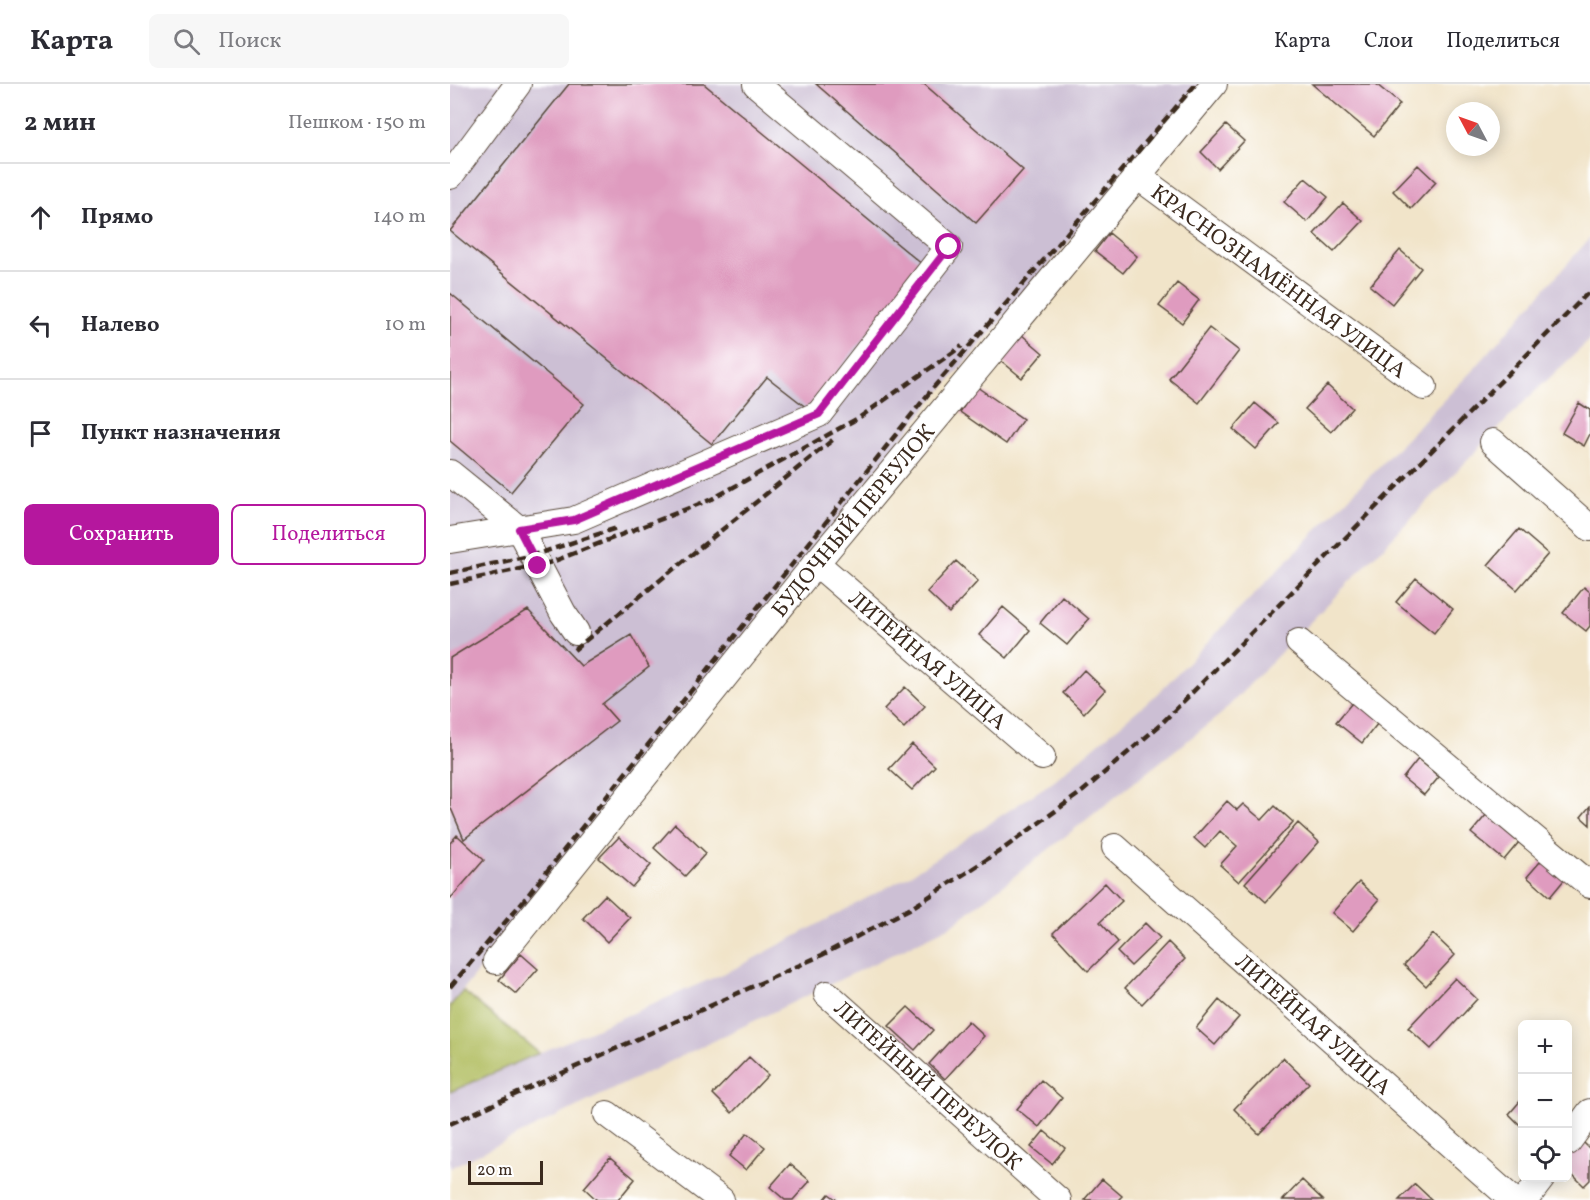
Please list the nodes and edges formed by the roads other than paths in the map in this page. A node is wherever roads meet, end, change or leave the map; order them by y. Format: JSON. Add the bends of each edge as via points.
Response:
{"nodes":[{"id":1,"x":518,"y":84,"type":"edge"},
{"id":2,"x":756,"y":84,"type":"edge"},
{"id":3,"x":1214,"y":84,"type":"edge"},
{"id":4,"x":1136,"y":175,"type":"junction"},
{"id":5,"x":450,"y":176,"type":"edge"},
{"id":6,"x":1424,"y":387,"type":"dead end"},
{"id":7,"x":1493,"y":442,"type":"dead end"},
{"id":8,"x":450,"y":473,"type":"edge"},
{"id":9,"x":1590,"y":528,"type":"edge"},
{"id":10,"x":519,"y":529,"type":"junction"},
{"id":11,"x":450,"y":540,"type":"edge"},
{"id":12,"x":816,"y":563,"type":"junction"},
{"id":13,"x":576,"y":632,"type":"dead end"},
{"id":14,"x":1299,"y":642,"type":"dead end"},
{"id":15,"x":1042,"y":757,"type":"dead end"},
{"id":16,"x":1115,"y":847,"type":"dead end"},
{"id":17,"x":1590,"y":885,"type":"edge"},
{"id":18,"x":496,"y":961,"type":"dead end"},
{"id":19,"x":828,"y":994,"type":"dead end"},
{"id":20,"x":1590,"y":1112,"type":"edge"},
{"id":21,"x":608,"y":1114,"type":"dead end"},
{"id":22,"x":1572,"y":1137,"type":"edge"},
{"id":23,"x":1539,"y":1182,"type":"edge"},
{"id":24,"x":721,"y":1200,"type":"edge"},
{"id":25,"x":1058,"y":1200,"type":"edge"},
{"id":26,"x":1513,"y":1200,"type":"edge"},
{"id":27,"x":1525,"y":1200,"type":"edge"}],
"edges":[{"from":1,"to":5,"type":"street"},
{"from":2,"to":10,"type":"street","via":[[949,247],[819,414],[574,520]]},
{"from":3,"to":4,"type":"street","name":"БУДОЧНЫЙ ПЕРЕУЛОК"},
{"from":4,"to":6,"type":"street","name":"КРАСНОЗНАМЁННАЯ УЛИЦА"},
{"from":4,"to":12,"type":"street","name":"БУДОЧНЫЙ ПЕРЕУЛОК"},
{"from":7,"to":9,"type":"street"},
{"from":8,"to":10,"type":"street"},
{"from":10,"to":11,"type":"street"},
{"from":10,"to":13,"type":"street","via":[[562,613]]},
{"from":12,"to":15,"type":"street","name":"ЛИТЕЙНАЯ УЛИЦА"},
{"from":12,"to":18,"type":"street","name":"БУДОЧНЫЙ ПЕРЕУЛОК"},
{"from":14,"to":17,"type":"street"},
{"from":16,"to":26,"type":"street","name":"ЛИТЕЙНАЯ УЛИЦА"},
{"from":19,"to":25,"type":"street","name":"ЛИТЕЙНЫЙ ПЕРЕУЛОК"},
{"from":20,"to":22,"type":"street"},
{"from":21,"to":24,"type":"street"},
{"from":23,"to":27,"type":"street"}]}
